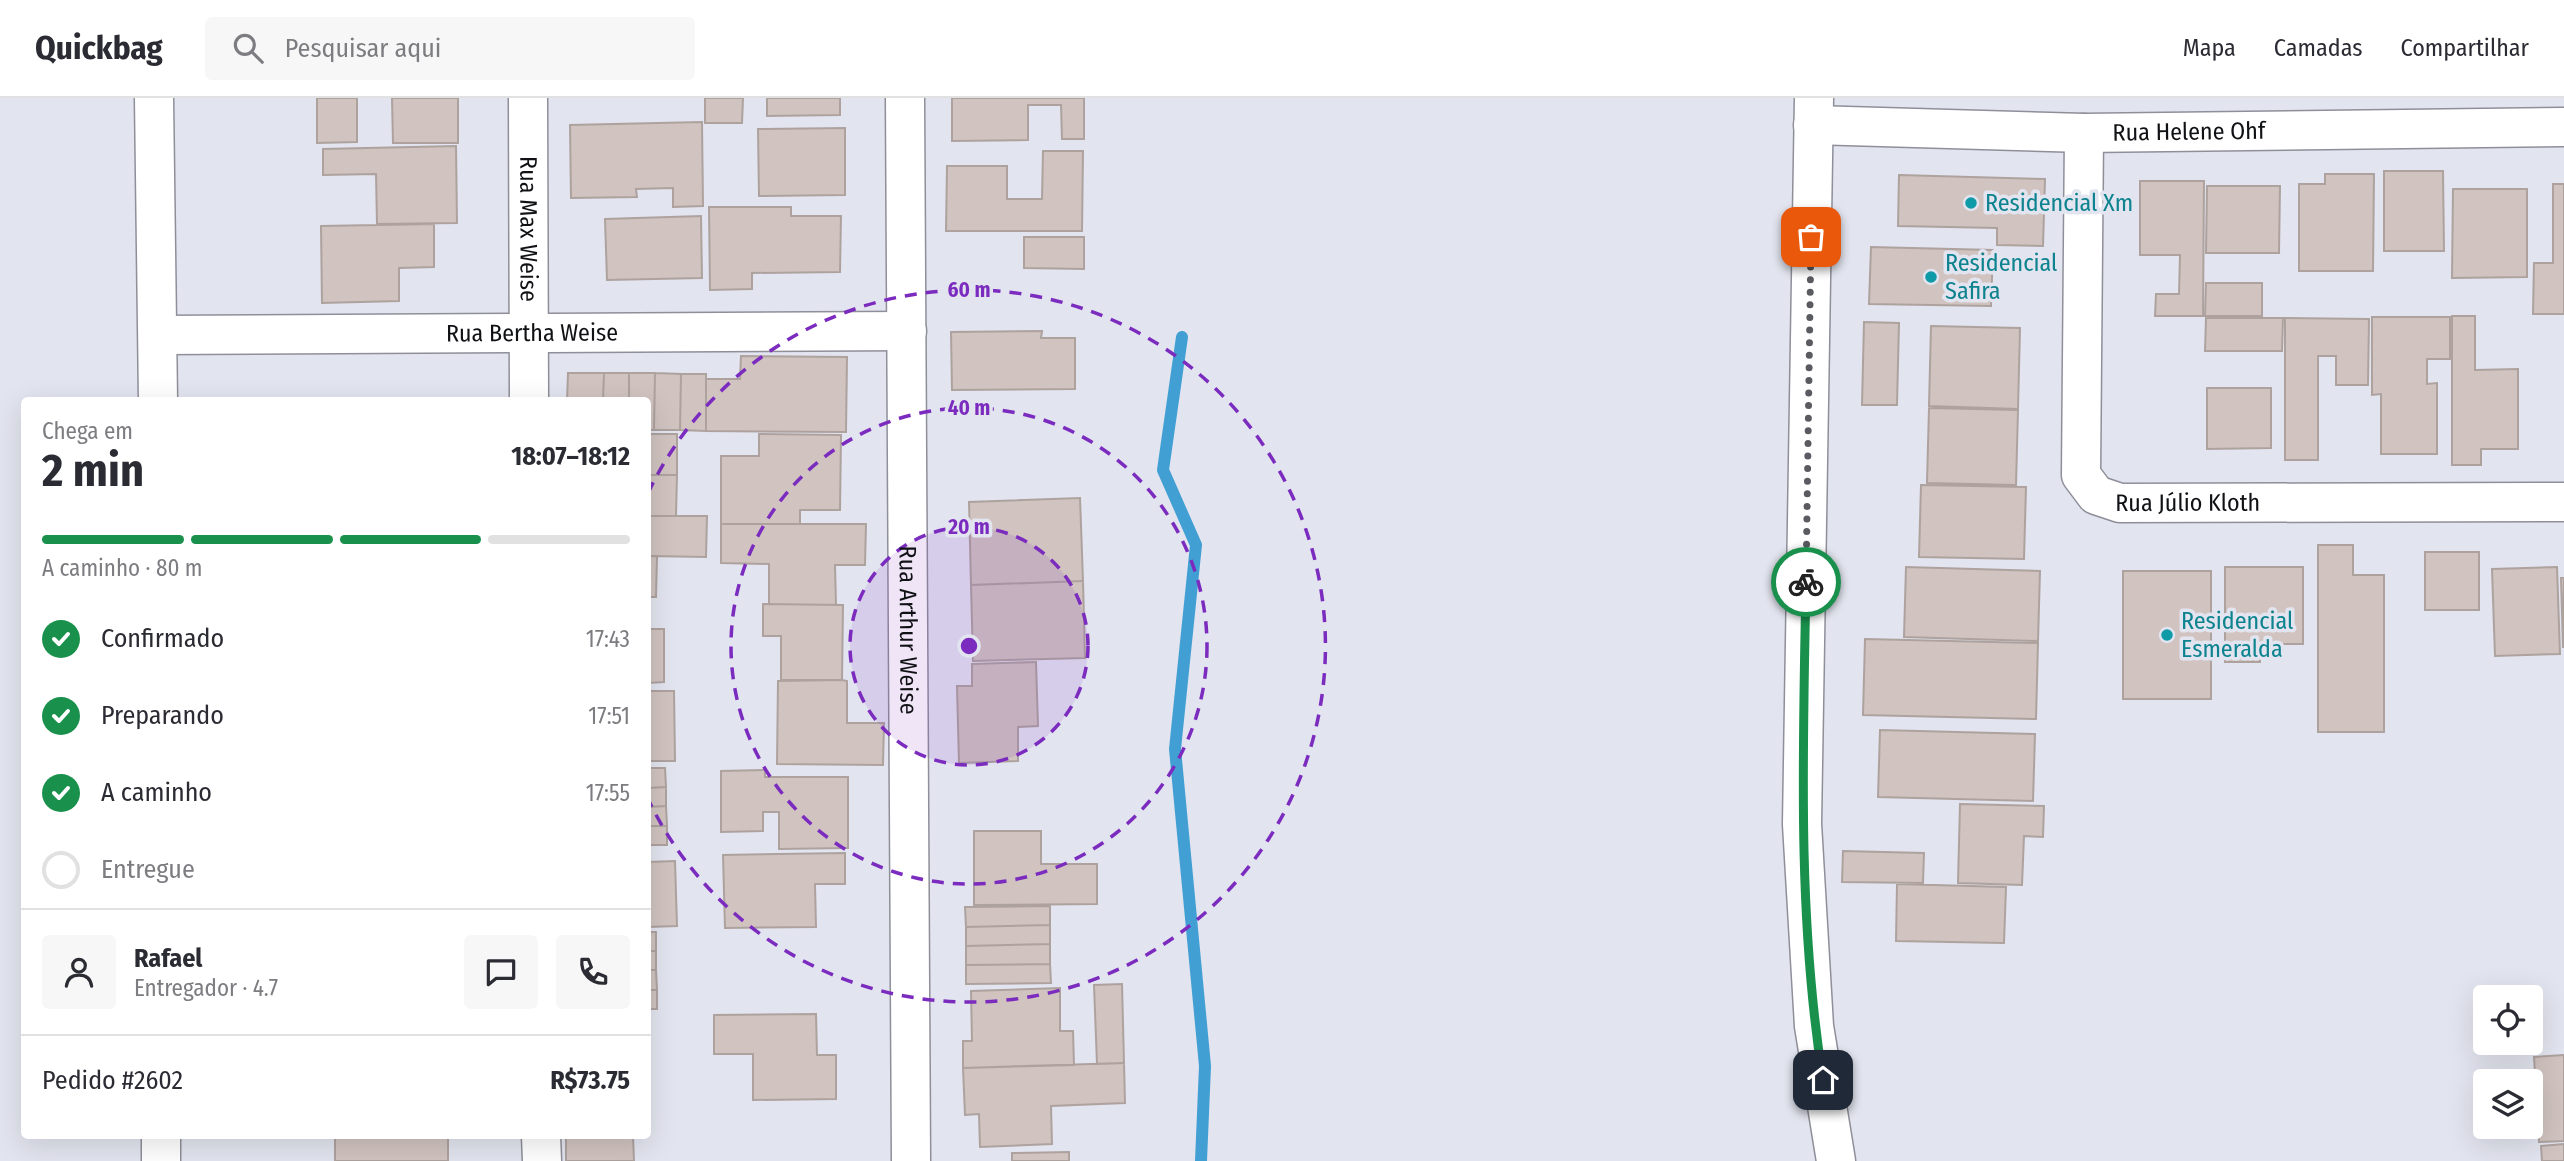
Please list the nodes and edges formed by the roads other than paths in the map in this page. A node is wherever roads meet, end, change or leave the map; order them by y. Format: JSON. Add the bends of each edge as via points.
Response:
{"nodes":[{"id":1,"x":154,"y":98,"type":"edge"},
{"id":2,"x":528,"y":98,"type":"edge"},
{"id":3,"x":905,"y":98,"type":"edge"},
{"id":4,"x":1813,"y":112,"type":"edge"},
{"id":5,"x":2564,"y":127,"type":"edge"},
{"id":6,"x":2084,"y":133,"type":"junction"},
{"id":7,"x":907,"y":331,"type":"junction"},
{"id":8,"x":528,"y":334,"type":"junction"},
{"id":9,"x":158,"y":335,"type":"junction"},
{"id":10,"x":158,"y":397,"type":"edge"},
{"id":11,"x":529,"y":397,"type":"edge"},
{"id":12,"x":2564,"y":502,"type":"edge"},
{"id":13,"x":161,"y":1139,"type":"edge"},
{"id":14,"x":541,"y":1139,"type":"edge"},
{"id":15,"x":162,"y":1161,"type":"edge"},
{"id":16,"x":542,"y":1161,"type":"edge"},
{"id":17,"x":911,"y":1161,"type":"edge"},
{"id":18,"x":1836,"y":1161,"type":"edge"}],
"edges":[{"from":1,"to":9,"type":"street"},
{"from":2,"to":8,"type":"street","name":"Rua Max Weise"},
{"from":3,"to":7,"type":"street","name":"Rua Arthur Weise"},
{"from":4,"to":6,"type":"street","name":"Rua Helene Ohf"},
{"from":4,"to":18,"type":"street","via":[[1802,824],[1814,1026]]},
{"from":5,"to":6,"type":"street","name":"Rua Helene Ohf"},
{"from":6,"to":12,"type":"street","name":"Rua Júlio Kloth","via":[[2081,475],[2095,495],[2120,503]]},
{"from":7,"to":8,"type":"street","name":"Rua Bertha Weise"},
{"from":7,"to":17,"type":"street","name":"Rua Arthur Weise"},
{"from":8,"to":9,"type":"street","name":"Rua Bertha Weise"},
{"from":8,"to":11,"type":"street","name":"Rua Max Weise"},
{"from":9,"to":10,"type":"street"},
{"from":13,"to":15,"type":"street"},
{"from":14,"to":16,"type":"street"}]}
